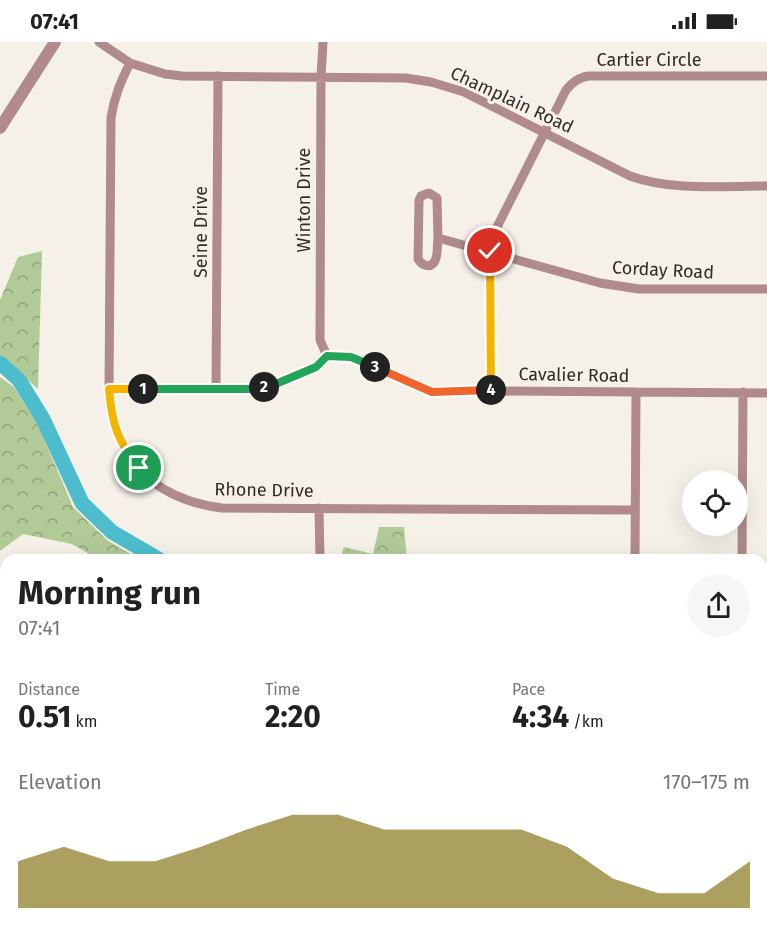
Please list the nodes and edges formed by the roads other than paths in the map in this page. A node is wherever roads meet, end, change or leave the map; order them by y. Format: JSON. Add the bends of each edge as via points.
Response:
{"nodes":[{"id":1,"x":56,"y":42,"type":"edge"},
{"id":2,"x":99,"y":42,"type":"edge"},
{"id":3,"x":323,"y":42,"type":"edge"},
{"id":4,"x":130,"y":63,"type":"junction"},
{"id":5,"x":218,"y":76,"type":"junction"},
{"id":6,"x":767,"y":76,"type":"edge"},
{"id":7,"x":321,"y":77,"type":"junction"},
{"id":8,"x":0,"y":128,"type":"edge"},
{"id":9,"x":544,"y":132,"type":"junction"},
{"id":10,"x":767,"y":186,"type":"edge"},
{"id":11,"x":438,"y":238,"type":"junction"},
{"id":12,"x":490,"y":251,"type":"junction"},
{"id":13,"x":767,"y":289,"type":"edge"},
{"id":14,"x":327,"y":356,"type":"junction"},
{"id":15,"x":109,"y":389,"type":"junction"},
{"id":16,"x":216,"y":389,"type":"junction"},
{"id":17,"x":491,"y":391,"type":"junction"},
{"id":18,"x":743,"y":392,"type":"junction"},
{"id":19,"x":636,"y":393,"type":"junction"},
{"id":20,"x":767,"y":393,"type":"edge"},
{"id":21,"x":319,"y":508,"type":"junction"},
{"id":22,"x":635,"y":510,"type":"junction"},
{"id":23,"x":320,"y":554,"type":"edge"},
{"id":24,"x":635,"y":554,"type":"edge"},
{"id":25,"x":742,"y":554,"type":"edge"}],
"edges":[{"from":1,"to":8,"type":"street"},
{"from":2,"to":4,"type":"street","name":"Champlain Road"},
{"from":3,"to":7,"type":"street","name":"Winton Drive"},
{"from":4,"to":5,"type":"street","name":"Champlain Road","via":[[165,74]]},
{"from":4,"to":15,"type":"street","name":"Rhone Drive","via":[[117,90],[111,118]]},
{"from":5,"to":7,"type":"street","name":"Champlain Road"},
{"from":5,"to":16,"type":"street","name":"Seine Drive"},
{"from":6,"to":9,"type":"street","name":"Cartier Circle","via":[[582,77],[566,90]]},
{"from":7,"to":9,"type":"street","name":"Champlain Road","via":[[431,82],[464,92]]},
{"from":7,"to":14,"type":"street","name":"Winton Drive","via":[[320,340]]},
{"from":9,"to":10,"type":"street","name":"Champlain Road","via":[[644,181],[675,186]]},
{"from":9,"to":12,"type":"street","name":"Cartier Circle","via":[[499,222]]},
{"from":11,"to":11,"type":"street","via":[[437,198],[425,193],[418,205],[418,259],[424,266],[436,260]]},
{"from":11,"to":12,"type":"street","name":"Corday Road"},
{"from":12,"to":13,"type":"street","name":"Corday Road","via":[[600,283],[639,289]]},
{"from":12,"to":17,"type":"street","name":"Cartier Circle"},
{"from":14,"to":16,"type":"street","via":[[316,367],[271,386]]},
{"from":14,"to":17,"type":"street","name":"Cavalier Road","via":[[351,357],[432,392]]},
{"from":15,"to":16,"type":"street"},
{"from":15,"to":21,"type":"street","name":"Rhone Drive","via":[[122,444],[139,468],[160,487],[204,506]]},
{"from":17,"to":19,"type":"street","name":"Cavalier Road"},
{"from":18,"to":19,"type":"street","name":"Cavalier Road"},
{"from":18,"to":20,"type":"street","name":"Cavalier Road"},
{"from":18,"to":25,"type":"street"},
{"from":19,"to":22,"type":"street"},
{"from":21,"to":22,"type":"street","name":"Rhone Drive"},
{"from":21,"to":23,"type":"street"},
{"from":22,"to":24,"type":"street"}]}
